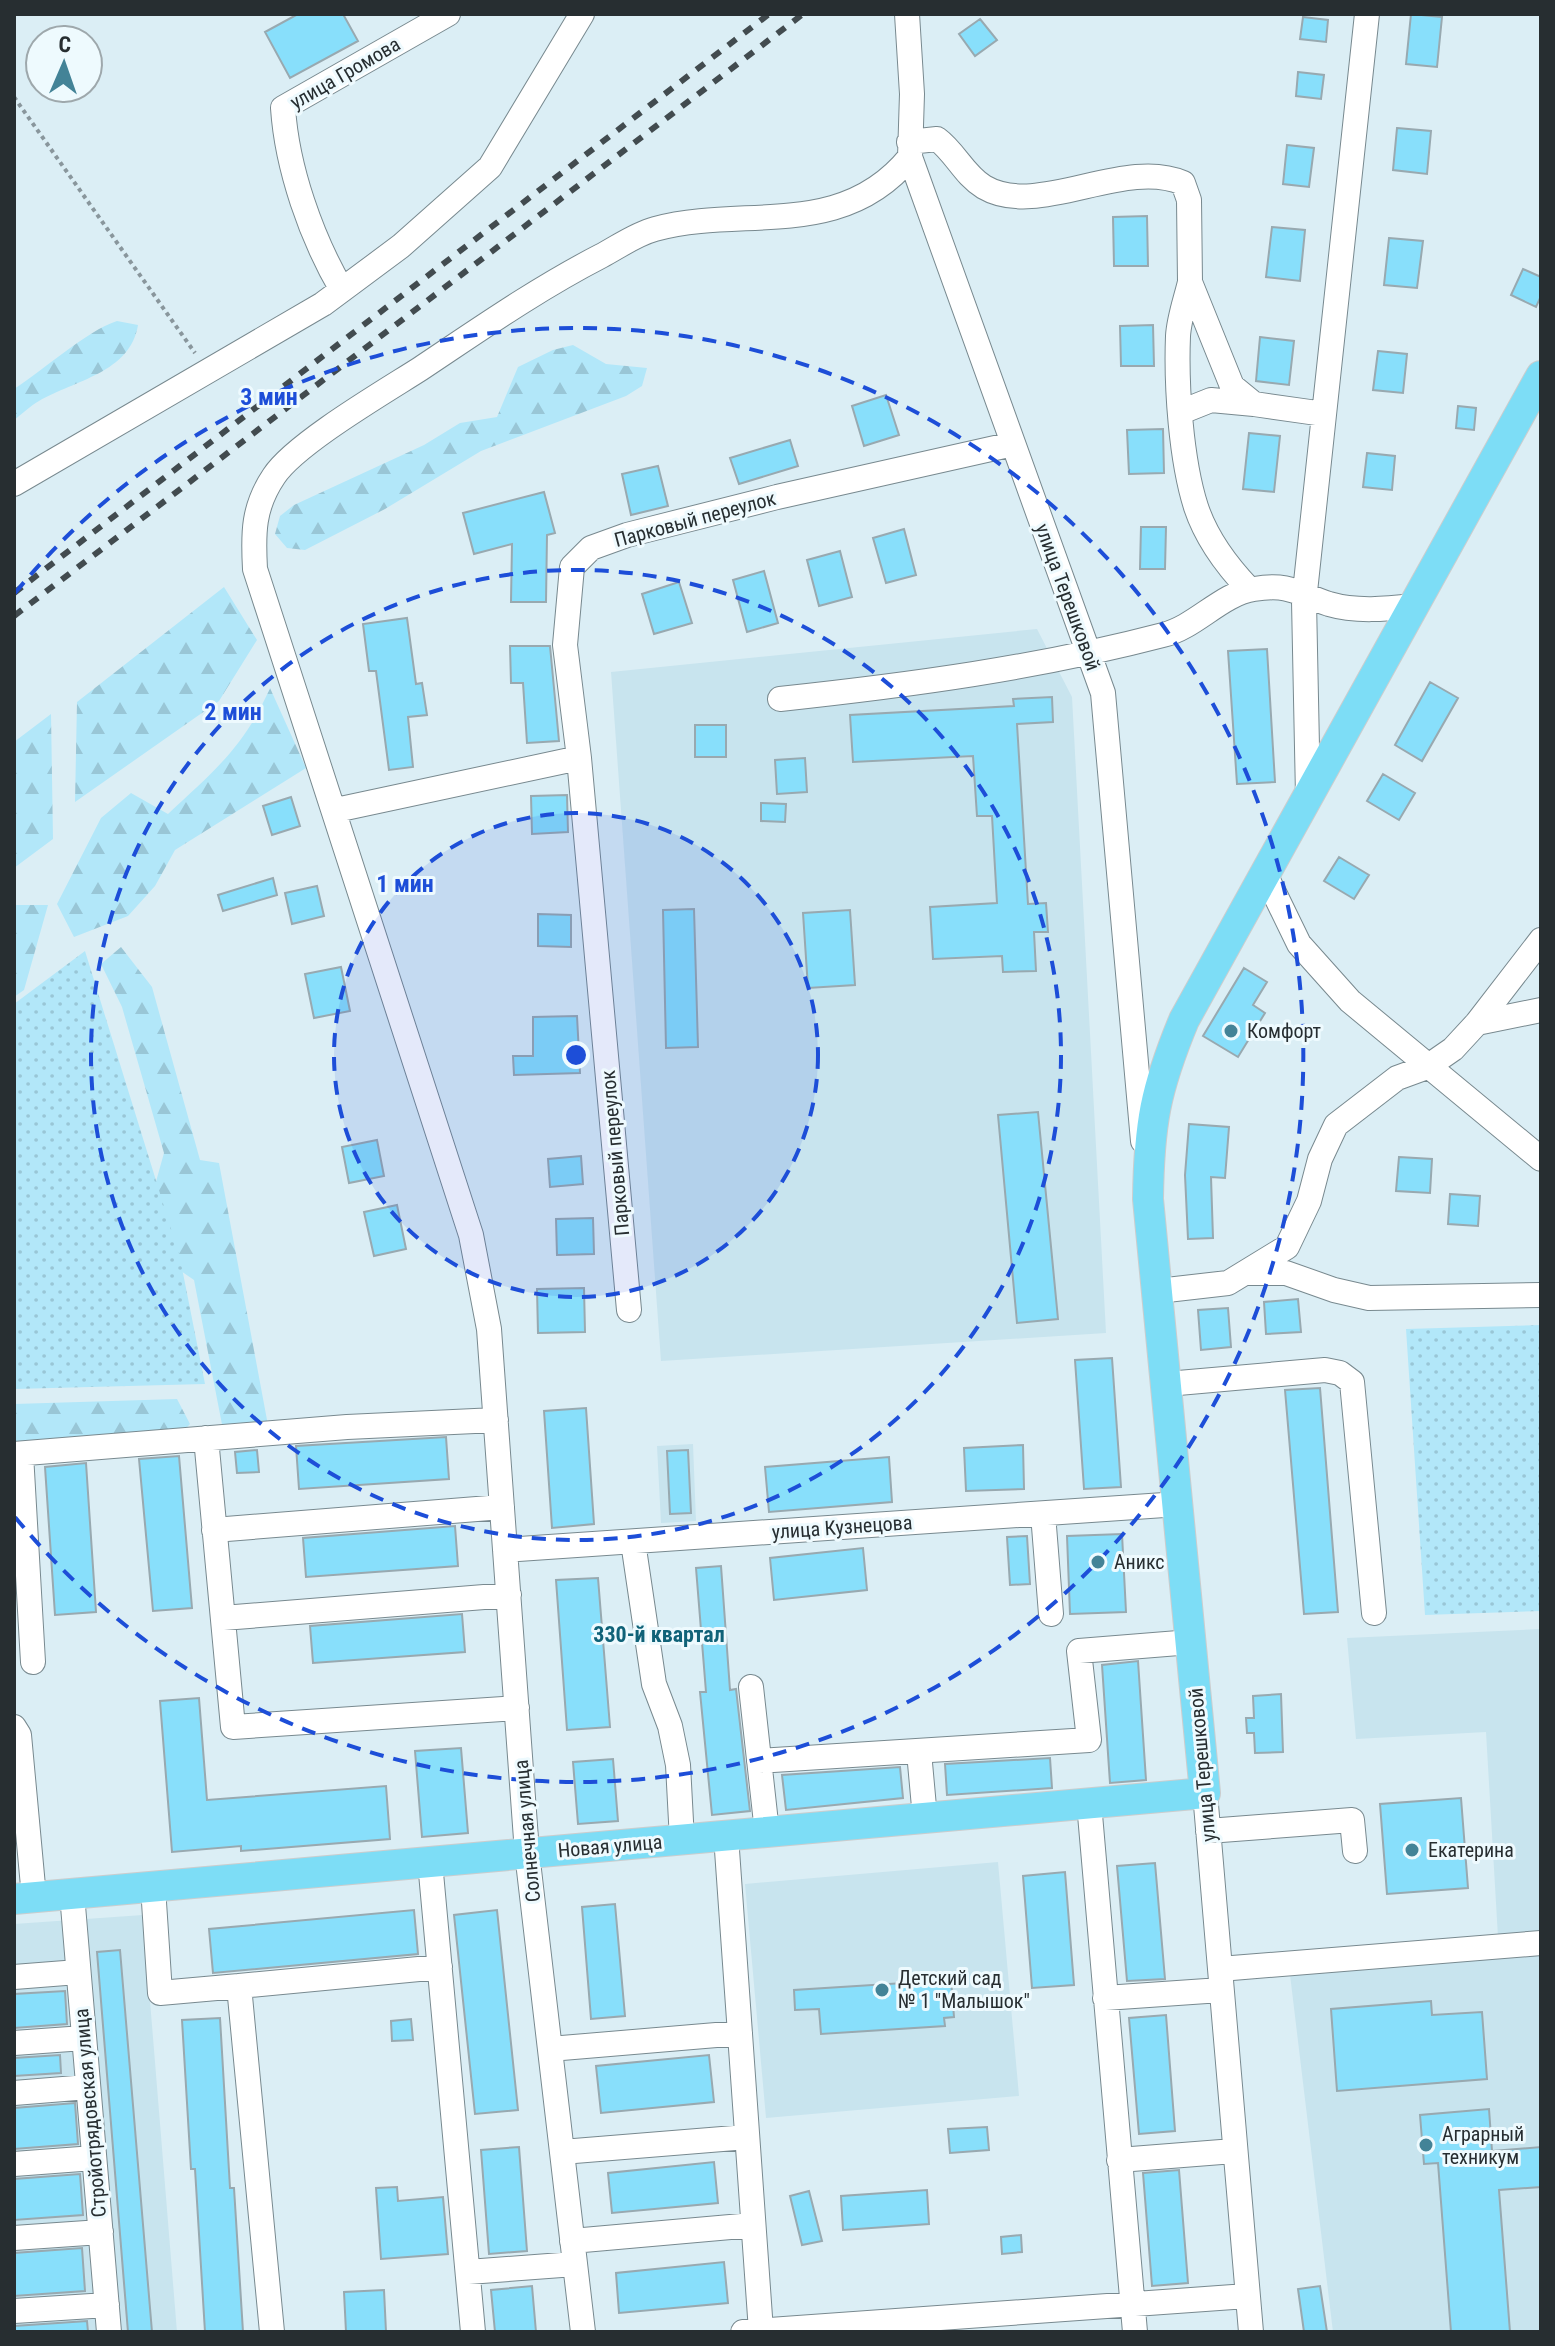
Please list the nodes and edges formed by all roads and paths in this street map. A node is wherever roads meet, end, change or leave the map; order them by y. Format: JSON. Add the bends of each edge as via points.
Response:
{"nodes":[{"id":1,"x":448,"y":14,"type":"edge"},
{"id":2,"x":582,"y":14,"type":"edge"},
{"id":3,"x":907,"y":14,"type":"edge"},
{"id":4,"x":1367,"y":14,"type":"edge"},
{"id":5,"x":14,"y":97,"type":"edge"},
{"id":6,"x":909,"y":150,"type":"junction"},
{"id":7,"x":1190,"y":282,"type":"junction"},
{"id":8,"x":342,"y":290,"type":"junction"},
{"id":9,"x":208,"y":371,"type":"junction"},
{"id":10,"x":1541,"y":376,"type":"edge"},
{"id":11,"x":1254,"y":404,"type":"junction"},
{"id":12,"x":1181,"y":412,"type":"junction"},
{"id":13,"x":1324,"y":414,"type":"junction"},
{"id":14,"x":1013,"y":444,"type":"junction"},
{"id":15,"x":14,"y":484,"type":"edge"},
{"id":16,"x":1249,"y":589,"type":"junction"},
{"id":17,"x":1305,"y":592,"type":"junction"},
{"id":18,"x":1414,"y":606,"type":"junction"},
{"id":19,"x":1089,"y":654,"type":"junction"},
{"id":20,"x":780,"y":699,"type":"dead end"},
{"id":21,"x":579,"y":758,"type":"junction"},
{"id":22,"x":1308,"y":796,"type":"junction"},
{"id":23,"x":336,"y":810,"type":"junction"},
{"id":24,"x":1265,"y":874,"type":"junction"},
{"id":25,"x":1541,"y":940,"type":"edge"},
{"id":26,"x":1541,"y":1010,"type":"edge"},
{"id":27,"x":1477,"y":1023,"type":"junction"},
{"id":28,"x":1427,"y":1067,"type":"junction"},
{"id":29,"x":1541,"y":1159,"type":"edge"},
{"id":30,"x":1148,"y":1199,"type":"junction"},
{"id":31,"x":1249,"y":1273,"type":"junction"},
{"id":32,"x":1158,"y":1291,"type":"junction"},
{"id":33,"x":1541,"y":1295,"type":"edge"},
{"id":34,"x":629,"y":1310,"type":"dead end"},
{"id":35,"x":1167,"y":1384,"type":"junction"},
{"id":36,"x":496,"y":1420,"type":"junction"},
{"id":37,"x":206,"y":1438,"type":"junction"},
{"id":38,"x":17,"y":1454,"type":"edge"},
{"id":39,"x":1179,"y":1504,"type":"junction"},
{"id":40,"x":502,"y":1507,"type":"junction"},
{"id":41,"x":1043,"y":1514,"type":"junction"},
{"id":42,"x":214,"y":1530,"type":"junction"},
{"id":43,"x":633,"y":1542,"type":"junction"},
{"id":44,"x":505,"y":1550,"type":"junction"},
{"id":45,"x":509,"y":1595,"type":"junction"},
{"id":46,"x":22,"y":1602,"type":"edge"},
{"id":47,"x":1374,"y":1613,"type":"dead end"},
{"id":48,"x":1051,"y":1614,"type":"dead end"},
{"id":49,"x":223,"y":1618,"type":"junction"},
{"id":50,"x":1191,"y":1642,"type":"junction"},
{"id":51,"x":33,"y":1662,"type":"dead end"},
{"id":52,"x":751,"y":1687,"type":"dead end"},
{"id":53,"x":517,"y":1708,"type":"junction"},
{"id":54,"x":14,"y":1727,"type":"edge"},
{"id":55,"x":919,"y":1752,"type":"junction"},
{"id":56,"x":759,"y":1761,"type":"junction"},
{"id":57,"x":1205,"y":1793,"type":"junction"},
{"id":58,"x":1089,"y":1803,"type":"junction"},
{"id":59,"x":925,"y":1818,"type":"junction"},
{"id":60,"x":1208,"y":1831,"type":"junction"},
{"id":61,"x":767,"y":1832,"type":"junction"},
{"id":62,"x":726,"y":1836,"type":"junction"},
{"id":63,"x":682,"y":1840,"type":"junction"},
{"id":64,"x":1355,"y":1851,"type":"dead end"},
{"id":65,"x":527,"y":1853,"type":"junction"},
{"id":66,"x":430,"y":1862,"type":"junction"},
{"id":67,"x":153,"y":1887,"type":"junction"},
{"id":68,"x":72,"y":1894,"type":"junction"},
{"id":69,"x":24,"y":1898,"type":"edge"},
{"id":70,"x":1541,"y":1943,"type":"edge"},
{"id":71,"x":440,"y":1967,"type":"junction"},
{"id":72,"x":78,"y":1972,"type":"junction"},
{"id":73,"x":14,"y":1977,"type":"edge"},
{"id":74,"x":1221,"y":1980,"type":"junction"},
{"id":75,"x":239,"y":1986,"type":"junction"},
{"id":76,"x":1105,"y":1998,"type":"junction"},
{"id":77,"x":740,"y":2033,"type":"junction"},
{"id":78,"x":84,"y":2038,"type":"junction"},
{"id":79,"x":14,"y":2043,"type":"edge"},
{"id":80,"x":550,"y":2049,"type":"junction"},
{"id":81,"x":88,"y":2087,"type":"junction"},
{"id":82,"x":14,"y":2093,"type":"edge"},
{"id":83,"x":747,"y":2137,"type":"junction"},
{"id":84,"x":1234,"y":2151,"type":"junction"},
{"id":85,"x":562,"y":2152,"type":"junction"},
{"id":86,"x":94,"y":2158,"type":"junction"},
{"id":87,"x":1119,"y":2160,"type":"junction"},
{"id":88,"x":14,"y":2164,"type":"edge"},
{"id":89,"x":753,"y":2225,"type":"junction"},
{"id":90,"x":101,"y":2232,"type":"junction"},
{"id":91,"x":14,"y":2238,"type":"edge"},
{"id":92,"x":574,"y":2252,"type":"junction"},
{"id":93,"x":468,"y":2272,"type":"junction"},
{"id":94,"x":1247,"y":2296,"type":"junction"},
{"id":95,"x":1132,"y":2304,"type":"junction"},
{"id":96,"x":107,"y":2305,"type":"junction"},
{"id":97,"x":14,"y":2311,"type":"edge"},
{"id":98,"x":1027,"y":2322,"type":"edge"},
{"id":99,"x":920,"y":2326,"type":"edge"},
{"id":100,"x":811,"y":2330,"type":"edge"},
{"id":101,"x":752,"y":2331,"type":"edge"},
{"id":102,"x":109,"y":2332,"type":"edge"},
{"id":103,"x":272,"y":2332,"type":"edge"},
{"id":104,"x":473,"y":2332,"type":"edge"},
{"id":105,"x":583,"y":2332,"type":"edge"},
{"id":106,"x":1135,"y":2332,"type":"edge"},
{"id":107,"x":1251,"y":2332,"type":"edge"}],
"edges":[{"from":1,"to":8,"type":"street","name":"улица Громова","via":[[283,108],[285,142],[325,261]]},
{"from":2,"to":8,"type":"street","via":[[490,167]]},
{"from":3,"to":6,"type":"street","name":"улица Терешковой"},
{"from":4,"to":13,"type":"street","name":"улица Терешковой"},
{"from":5,"to":9,"type":"path"},
{"from":6,"to":7,"type":"street","via":[[937,139],[985,187],[1009,194],[1046,194],[1125,178],[1168,177],[1183,183],[1189,200]]},
{"from":6,"to":14,"type":"street","name":"улица Терешковой"},
{"from":6,"to":23,"type":"street","via":[[893,177],[864,196],[773,219],[700,220],[652,230],[542,286],[312,442],[276,473],[257,505],[255,569]]},
{"from":7,"to":11,"type":"street","via":[[1232,386]]},
{"from":7,"to":12,"type":"street","via":[[1178,333]]},
{"from":8,"to":9,"type":"street"},
{"from":9,"to":15,"type":"street"},
{"from":10,"to":18,"type":"main road","name":"улица Терешковой"},
{"from":11,"to":12,"type":"street","via":[[1211,400]]},
{"from":11,"to":13,"type":"street"},
{"from":12,"to":16,"type":"street","via":[[1197,508],[1228,566]]},
{"from":13,"to":17,"type":"street","name":"улица Терешковой"},
{"from":14,"to":19,"type":"street","name":"улица Терешковой"},
{"from":14,"to":21,"type":"street","name":"Парковый переулок","via":[[777,497],[591,548],[572,567],[565,645]]},
{"from":16,"to":17,"type":"street","via":[[1283,585]]},
{"from":16,"to":19,"type":"street","via":[[1172,633]]},
{"from":17,"to":18,"type":"street","via":[[1329,604],[1355,608]]},
{"from":17,"to":22,"type":"street","name":"улица Терешковой"},
{"from":18,"to":22,"type":"main road","name":"улица Терешковой"},
{"from":19,"to":20,"type":"street","via":[[927,683]]},
{"from":19,"to":30,"type":"street","name":"улица Терешковой","via":[[1103,693]]},
{"from":21,"to":23,"type":"street"},
{"from":21,"to":34,"type":"street","name":"Парковый переулок"},
{"from":22,"to":24,"type":"main road","name":"улица Терешковой"},
{"from":23,"to":36,"type":"street","name":"Солнечная улица","via":[[471,1235],[489,1329]]},
{"from":24,"to":28,"type":"street","via":[[1299,944],[1350,1001]]},
{"from":24,"to":30,"type":"main road","name":"улица Терешковой","via":[[1184,1020],[1162,1073],[1149,1129]]},
{"from":25,"to":27,"type":"street"},
{"from":26,"to":27,"type":"street"},
{"from":27,"to":28,"type":"street"},
{"from":28,"to":29,"type":"street"},
{"from":28,"to":31,"type":"street","via":[[1397,1078],[1336,1125],[1287,1247]]},
{"from":30,"to":32,"type":"main road","name":"улица Терешковой"},
{"from":31,"to":32,"type":"street","via":[[1228,1283]]},
{"from":31,"to":33,"type":"street","via":[[1286,1273],[1369,1298]]},
{"from":32,"to":35,"type":"main road","name":"улица Терешковой"},
{"from":35,"to":39,"type":"main road","name":"улица Терешковой"},
{"from":35,"to":47,"type":"street","via":[[1325,1370],[1352,1382]]},
{"from":36,"to":37,"type":"street"},
{"from":36,"to":40,"type":"street","name":"Солнечная улица"},
{"from":37,"to":38,"type":"street"},
{"from":37,"to":42,"type":"street"},
{"from":38,"to":46,"type":"street"},
{"from":39,"to":41,"type":"street","name":"улица Кузнецова"},
{"from":39,"to":50,"type":"main road","name":"улица Терешковой"},
{"from":40,"to":42,"type":"street"},
{"from":40,"to":44,"type":"street","name":"Солнечная улица"},
{"from":41,"to":43,"type":"street","name":"улица Кузнецова"},
{"from":41,"to":48,"type":"street"},
{"from":42,"to":49,"type":"street"},
{"from":43,"to":44,"type":"street","name":"улица Кузнецова"},
{"from":43,"to":63,"type":"street","via":[[654,1684],[678,1765]]},
{"from":44,"to":45,"type":"street","name":"Солнечная улица"},
{"from":45,"to":49,"type":"street"},
{"from":45,"to":53,"type":"street","name":"Солнечная улица"},
{"from":46,"to":51,"type":"street"},
{"from":49,"to":53,"type":"street","via":[[233,1727]]},
{"from":50,"to":55,"type":"street","via":[[1079,1651],[1089,1740]]},
{"from":50,"to":57,"type":"main road","name":"улица Терешковой"},
{"from":52,"to":56,"type":"street"},
{"from":53,"to":65,"type":"street","name":"Солнечная улица"},
{"from":54,"to":69,"type":"street","via":[[19,1735]]},
{"from":55,"to":56,"type":"street"},
{"from":55,"to":59,"type":"street"},
{"from":56,"to":61,"type":"street"},
{"from":57,"to":58,"type":"main road","name":"Новая улица"},
{"from":57,"to":60,"type":"street","name":"улица Терешковой"},
{"from":58,"to":59,"type":"main road","name":"Новая улица"},
{"from":58,"to":76,"type":"street"},
{"from":59,"to":61,"type":"main road","name":"Новая улица"},
{"from":60,"to":64,"type":"street","via":[[1352,1820]]},
{"from":60,"to":74,"type":"street","name":"улица Терешковой"},
{"from":61,"to":62,"type":"main road","name":"Новая улица"},
{"from":62,"to":63,"type":"main road","name":"Новая улица"},
{"from":62,"to":77,"type":"street"},
{"from":63,"to":65,"type":"main road","name":"Новая улица"},
{"from":65,"to":66,"type":"main road","name":"Новая улица"},
{"from":65,"to":80,"type":"street","name":"Солнечная улица"},
{"from":66,"to":67,"type":"main road","name":"Новая улица"},
{"from":66,"to":71,"type":"street"},
{"from":67,"to":68,"type":"main road","name":"Новая улица"},
{"from":67,"to":75,"type":"street","via":[[160,1993]]},
{"from":68,"to":69,"type":"main road","name":"Новая улица"},
{"from":68,"to":72,"type":"street","name":"Стройотрядовская улица"},
{"from":70,"to":74,"type":"street"},
{"from":71,"to":75,"type":"street"},
{"from":71,"to":93,"type":"street"},
{"from":72,"to":73,"type":"street"},
{"from":72,"to":78,"type":"street","name":"Стройотрядовская улица"},
{"from":74,"to":76,"type":"street"},
{"from":74,"to":84,"type":"street","name":"улица Терешковой"},
{"from":75,"to":103,"type":"street"},
{"from":76,"to":87,"type":"street"},
{"from":77,"to":80,"type":"street"},
{"from":77,"to":83,"type":"street"},
{"from":78,"to":79,"type":"street"},
{"from":78,"to":81,"type":"street","name":"Стройотрядовская улица"},
{"from":80,"to":85,"type":"street","name":"Солнечная улица"},
{"from":81,"to":82,"type":"street"},
{"from":81,"to":86,"type":"street","name":"Стройотрядовская улица"},
{"from":83,"to":85,"type":"street"},
{"from":83,"to":89,"type":"street"},
{"from":84,"to":87,"type":"street"},
{"from":84,"to":94,"type":"street","name":"улица Терешковой"},
{"from":85,"to":92,"type":"street","name":"Солнечная улица"},
{"from":86,"to":88,"type":"street"},
{"from":86,"to":90,"type":"street","name":"Стройотрядовская улица"},
{"from":87,"to":95,"type":"street"},
{"from":89,"to":92,"type":"street"},
{"from":89,"to":101,"type":"street"},
{"from":90,"to":91,"type":"street"},
{"from":90,"to":96,"type":"street","name":"Стройотрядовская улица"},
{"from":92,"to":93,"type":"street"},
{"from":92,"to":105,"type":"street","name":"Солнечная улица"},
{"from":93,"to":104,"type":"street"},
{"from":94,"to":95,"type":"street"},
{"from":94,"to":107,"type":"street","name":"улица Терешковой"},
{"from":95,"to":98,"type":"street"},
{"from":95,"to":106,"type":"street"},
{"from":96,"to":97,"type":"street"},
{"from":96,"to":102,"type":"street","name":"Стройотрядовская улица"},
{"from":98,"to":99,"type":"street"},
{"from":99,"to":100,"type":"street"},
{"from":100,"to":101,"type":"street"}]}
